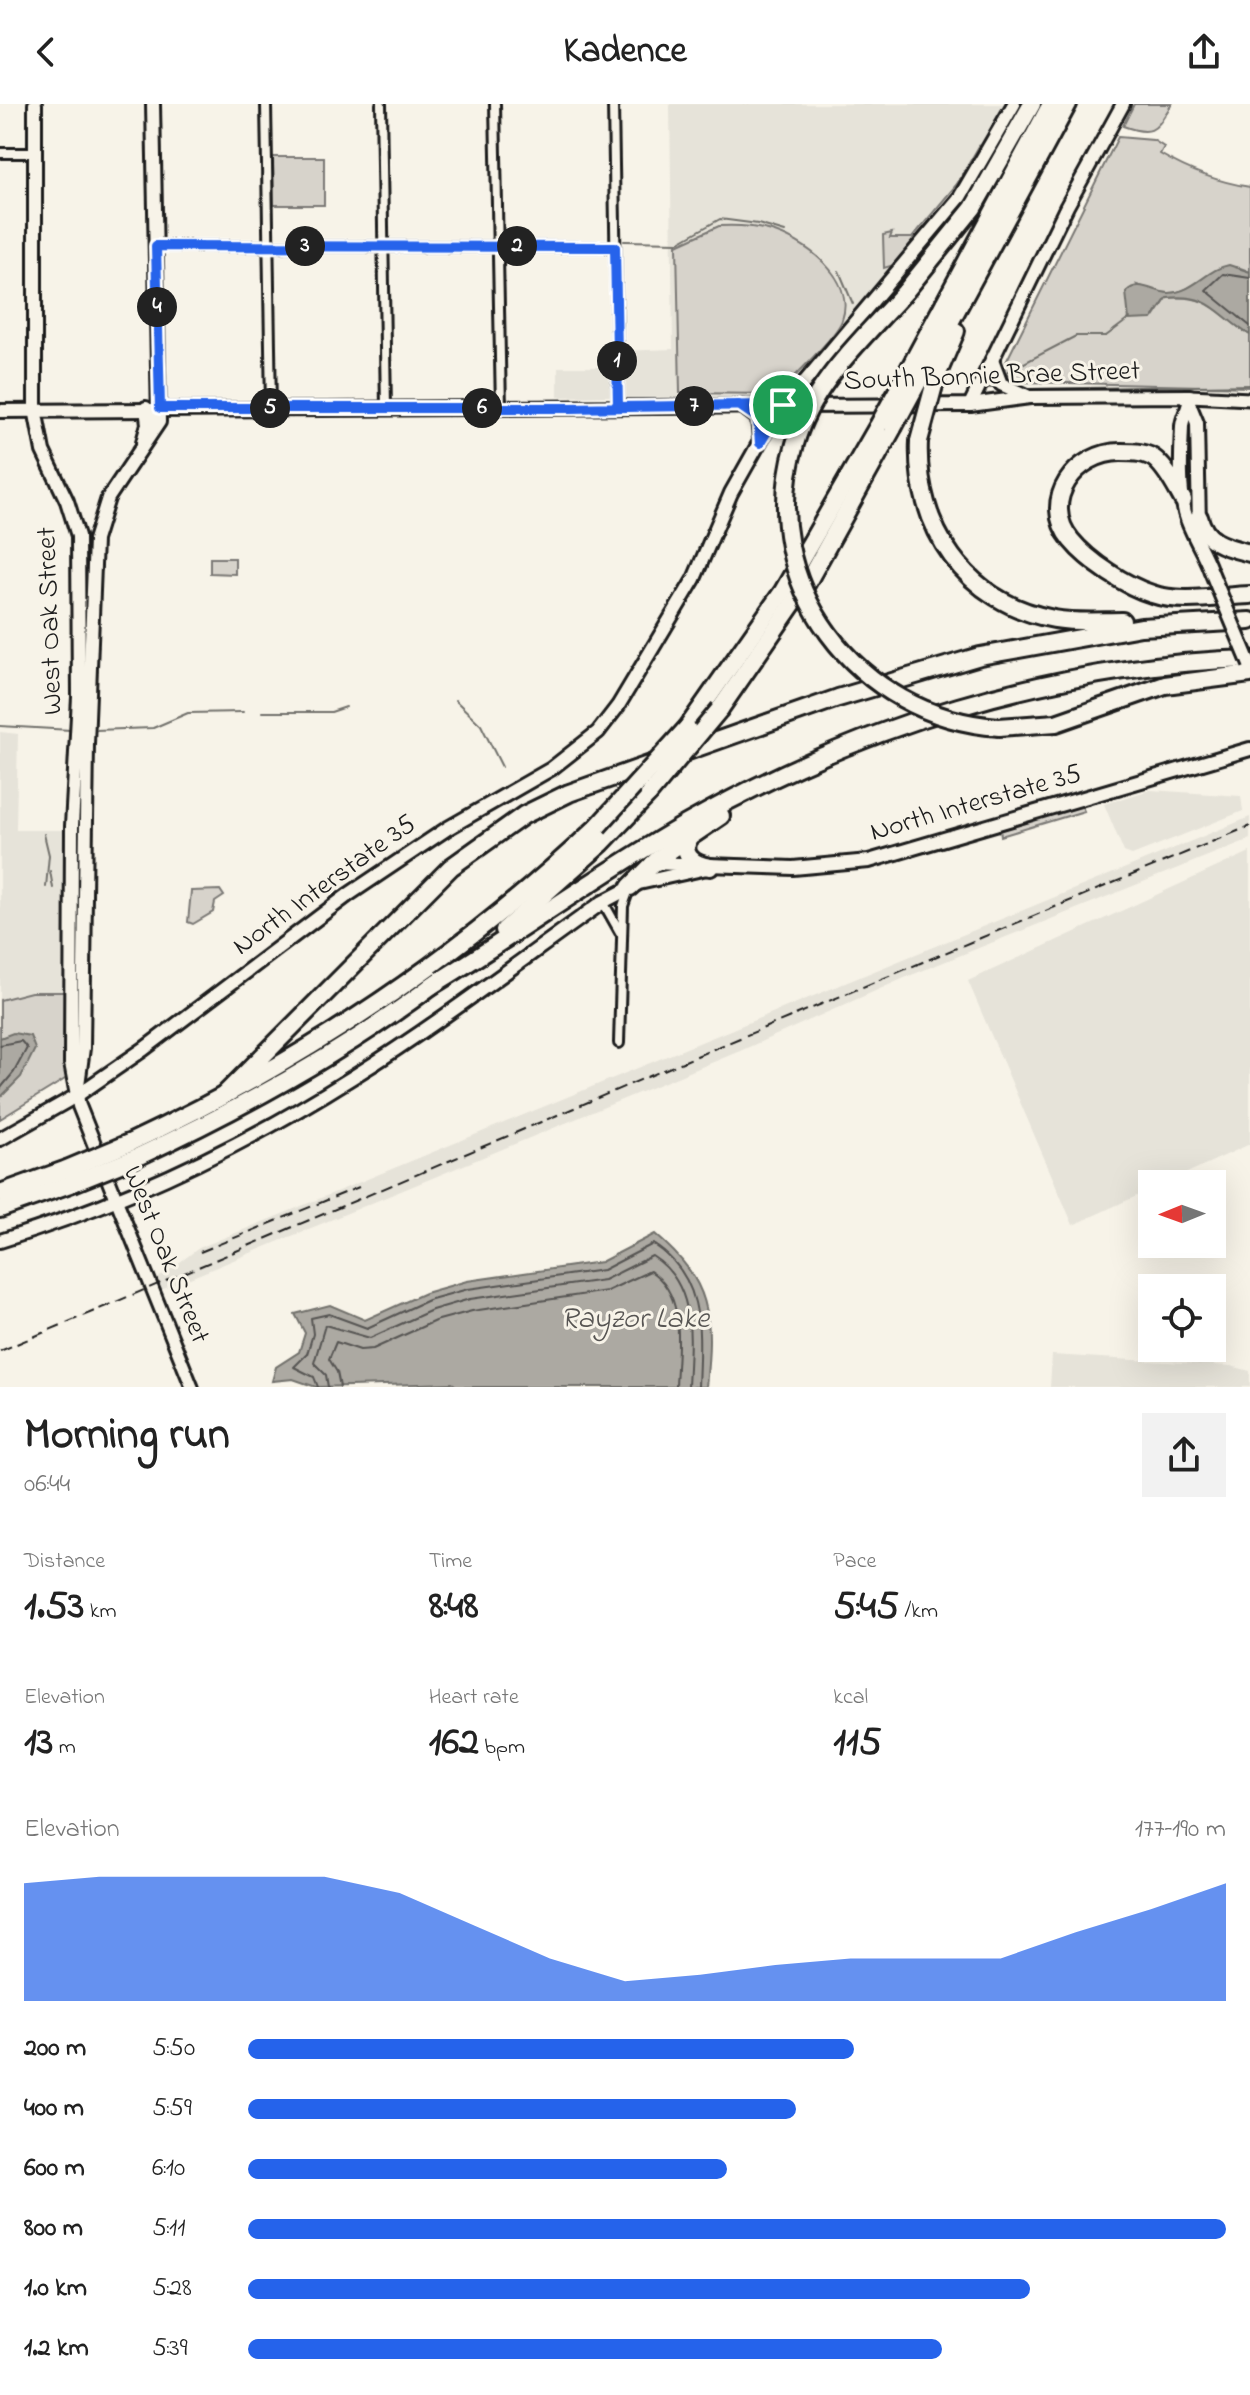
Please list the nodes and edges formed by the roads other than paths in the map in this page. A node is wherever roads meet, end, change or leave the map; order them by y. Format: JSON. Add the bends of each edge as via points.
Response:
{"nodes":[{"id":1,"x":35,"y":104,"type":"edge"},
{"id":2,"x":153,"y":104,"type":"edge"},
{"id":3,"x":266,"y":104,"type":"edge"},
{"id":4,"x":381,"y":104,"type":"edge"},
{"id":5,"x":495,"y":104,"type":"edge"},
{"id":6,"x":613,"y":104,"type":"edge"},
{"id":7,"x":1014,"y":104,"type":"edge"},
{"id":8,"x":1032,"y":104,"type":"edge"},
{"id":9,"x":1051,"y":104,"type":"edge"},
{"id":10,"x":1068,"y":104,"type":"edge"},
{"id":11,"x":1123,"y":104,"type":"edge"},
{"id":12,"x":0,"y":153,"type":"edge"},
{"id":13,"x":35,"y":153,"type":"junction"},
{"id":14,"x":1007,"y":201,"type":"junction"},
{"id":15,"x":985,"y":220,"type":"dead end"},
{"id":16,"x":156,"y":246,"type":"junction"},
{"id":17,"x":268,"y":246,"type":"junction"},
{"id":18,"x":383,"y":246,"type":"junction"},
{"id":19,"x":498,"y":246,"type":"junction"},
{"id":20,"x":615,"y":247,"type":"junction"},
{"id":21,"x":992,"y":360,"type":"junction"},
{"id":22,"x":1030,"y":397,"type":"junction"},
{"id":23,"x":1250,"y":399,"type":"edge"},
{"id":24,"x":1190,"y":401,"type":"junction"},
{"id":25,"x":739,"y":405,"type":"junction"},
{"id":26,"x":783,"y":405,"type":"junction"},
{"id":27,"x":970,"y":405,"type":"junction"},
{"id":28,"x":618,"y":407,"type":"junction"},
{"id":29,"x":153,"y":408,"type":"junction"},
{"id":30,"x":271,"y":408,"type":"junction"},
{"id":31,"x":386,"y":408,"type":"junction"},
{"id":32,"x":501,"y":408,"type":"junction"},
{"id":33,"x":35,"y":409,"type":"junction"},
{"id":34,"x":0,"y":411,"type":"edge"},
{"id":35,"x":885,"y":427,"type":"junction"},
{"id":36,"x":760,"y":443,"type":"junction"},
{"id":37,"x":1183,"y":500,"type":"junction"},
{"id":38,"x":1199,"y":517,"type":"junction"},
{"id":39,"x":78,"y":536,"type":"junction"},
{"id":40,"x":1199,"y":539,"type":"junction"},
{"id":41,"x":95,"y":540,"type":"junction"},
{"id":42,"x":1250,"y":553,"type":"edge"},
{"id":43,"x":1250,"y":595,"type":"edge"},
{"id":44,"x":1250,"y":621,"type":"edge"},
{"id":45,"x":1192,"y":623,"type":"junction"},
{"id":46,"x":1250,"y":662,"type":"edge"},
{"id":47,"x":1250,"y":674,"type":"edge"},
{"id":48,"x":866,"y":738,"type":"junction"},
{"id":49,"x":1250,"y":749,"type":"edge"},
{"id":50,"x":690,"y":836,"type":"junction"},
{"id":51,"x":653,"y":863,"type":"junction"},
{"id":52,"x":710,"y":867,"type":"junction"},
{"id":53,"x":630,"y":887,"type":"junction"},
{"id":54,"x":603,"y":902,"type":"junction"},
{"id":55,"x":621,"y":941,"type":"junction"},
{"id":56,"x":431,"y":986,"type":"junction"},
{"id":57,"x":77,"y":1026,"type":"junction"},
{"id":58,"x":619,"y":1043,"type":"dead end"},
{"id":59,"x":76,"y":1096,"type":"junction"},
{"id":60,"x":222,"y":1097,"type":"junction"},
{"id":61,"x":0,"y":1139,"type":"edge"},
{"id":62,"x":132,"y":1150,"type":"junction"},
{"id":63,"x":70,"y":1176,"type":"junction"},
{"id":64,"x":0,"y":1193,"type":"edge"},
{"id":65,"x":116,"y":1199,"type":"junction"},
{"id":66,"x":0,"y":1209,"type":"edge"},
{"id":67,"x":0,"y":1241,"type":"edge"},
{"id":68,"x":192,"y":1387,"type":"edge"}],
"edges":[{"from":1,"to":13,"type":"main road","name":"West Oak Street"},
{"from":2,"to":16,"type":"main road"},
{"from":3,"to":17,"type":"street"},
{"from":4,"to":18,"type":"street"},
{"from":5,"to":19,"type":"street"},
{"from":6,"to":20,"type":"street"},
{"from":7,"to":26,"type":"main road","name":"North Interstate 35","via":[[960,197]]},
{"from":8,"to":47,"type":"highway","bridge":true,"via":[[973,208],[824,384],[805,417],[786,496],[790,552],[829,638],[860,670],[921,709],[954,720],[999,727],[1056,723],[1153,688]]},
{"from":9,"to":14,"type":"highway"},
{"from":10,"to":14,"type":"highway"},
{"from":11,"to":21,"type":"main road"},
{"from":12,"to":13,"type":"street"},
{"from":13,"to":33,"type":"main road","name":"West Oak Street"},
{"from":14,"to":15,"type":"highway"},
{"from":14,"to":35,"type":"highway","bridge":true},
{"from":14,"to":45,"type":"highway","bridge":true,"via":[[936,378],[919,441],[918,478],[930,522],[956,563],[990,594],[1029,613],[1058,620]]},
{"from":16,"to":17,"type":"street"},
{"from":16,"to":29,"type":"main road"},
{"from":17,"to":18,"type":"street"},
{"from":17,"to":30,"type":"street"},
{"from":18,"to":19,"type":"street"},
{"from":18,"to":31,"type":"street"},
{"from":19,"to":20,"type":"street"},
{"from":19,"to":32,"type":"street"},
{"from":20,"to":28,"type":"street"},
{"from":21,"to":22,"type":"main road","via":[[1001,384]]},
{"from":21,"to":27,"type":"main road"},
{"from":22,"to":24,"type":"main road","name":"South Bonnie Brae Street"},
{"from":22,"to":27,"type":"main road","name":"South Bonnie Brae Street"},
{"from":23,"to":24,"type":"street","name":"South Bonnie Brae Street"},
{"from":24,"to":37,"type":"main road","via":[[1182,422]]},
{"from":24,"to":38,"type":"main road","via":[[1197,423]]},
{"from":25,"to":26,"type":"main road","name":"South Bonnie Brae Street"},
{"from":25,"to":28,"type":"main road","name":"South Bonnie Brae Street"},
{"from":25,"to":36,"type":"main road","via":[[758,418]]},
{"from":26,"to":27,"type":"main road","name":"South Bonnie Brae Street"},
{"from":26,"to":36,"type":"main road","name":"North Interstate 35"},
{"from":28,"to":32,"type":"main road","name":"South Bonnie Brae Street"},
{"from":29,"to":30,"type":"main road","name":"South Bonnie Brae Street"},
{"from":29,"to":33,"type":"main road","name":"South Bonnie Brae Street"},
{"from":29,"to":41,"type":"main road","name":"West Oak Street","via":[[155,432],[108,498]]},
{"from":30,"to":31,"type":"main road","name":"South Bonnie Brae Street"},
{"from":31,"to":32,"type":"main road","name":"South Bonnie Brae Street"},
{"from":33,"to":34,"type":"main road","name":"South Bonnie Brae Street"},
{"from":33,"to":39,"type":"main road","name":"West Oak Street","via":[[43,451]]},
{"from":35,"to":56,"type":"highway","bridge":true,"via":[[807,583],[720,709],[649,794],[547,893]]},
{"from":35,"to":60,"type":"highway","bridge":true,"via":[[763,624],[687,728],[598,826],[415,978],[301,1054]]},
{"from":36,"to":59,"type":"main road","name":"North Interstate 35","via":[[731,493],[694,579],[613,713],[584,744],[348,895]]},
{"from":37,"to":40,"type":"main road"},
{"from":37,"to":43,"type":"highway","via":[[1154,458],[1104,453],[1084,461],[1070,475],[1060,510],[1064,529],[1080,549],[1152,595]]},
{"from":38,"to":40,"type":"main road"},
{"from":38,"to":42,"type":"highway","via":[[1215,543]]},
{"from":39,"to":41,"type":"main road"},
{"from":39,"to":57,"type":"main road","name":"West Oak Street","via":[[79,717],[72,830]]},
{"from":40,"to":46,"type":"main road","bridge":true},
{"from":41,"to":57,"type":"main road","name":"West Oak Street"},
{"from":44,"to":45,"type":"highway"},
{"from":45,"to":60,"type":"highway","via":[[1063,639],[927,670],[545,804],[500,830],[440,877]]},
{"from":46,"to":48,"type":"highway","via":[[1139,668],[1047,684],[940,711]]},
{"from":48,"to":50,"type":"highway"},
{"from":48,"to":56,"type":"highway","via":[[684,825]]},
{"from":49,"to":52,"type":"main road","name":"North Interstate 35","via":[[869,861],[798,868]]},
{"from":50,"to":51,"type":"highway"},
{"from":50,"to":52,"type":"highway","via":[[688,857]]},
{"from":51,"to":52,"type":"main road","name":"North Interstate 35"},
{"from":51,"to":53,"type":"highway"},
{"from":51,"to":54,"type":"main road","name":"North Interstate 35"},
{"from":52,"to":53,"type":"main road","name":"North Interstate 35"},
{"from":53,"to":54,"type":"main road","name":"North Interstate 35"},
{"from":53,"to":55,"type":"street"},
{"from":54,"to":55,"type":"street"},
{"from":54,"to":65,"type":"main road","name":"North Interstate 35","via":[[352,1078],[248,1138]]},
{"from":55,"to":58,"type":"street"},
{"from":56,"to":62,"type":"highway","via":[[271,1089]]},
{"from":57,"to":59,"type":"main road","name":"West Oak Street","via":[[71,1063]]},
{"from":59,"to":61,"type":"main road","name":"North Interstate 35"},
{"from":59,"to":65,"type":"main road","name":"West Oak Street"},
{"from":60,"to":62,"type":"highway"},
{"from":62,"to":63,"type":"highway","bridge":true},
{"from":63,"to":64,"type":"highway"},
{"from":63,"to":66,"type":"highway"},
{"from":65,"to":67,"type":"main road","name":"North Interstate 35"},
{"from":65,"to":68,"type":"street","name":"West Oak Street"}]}
